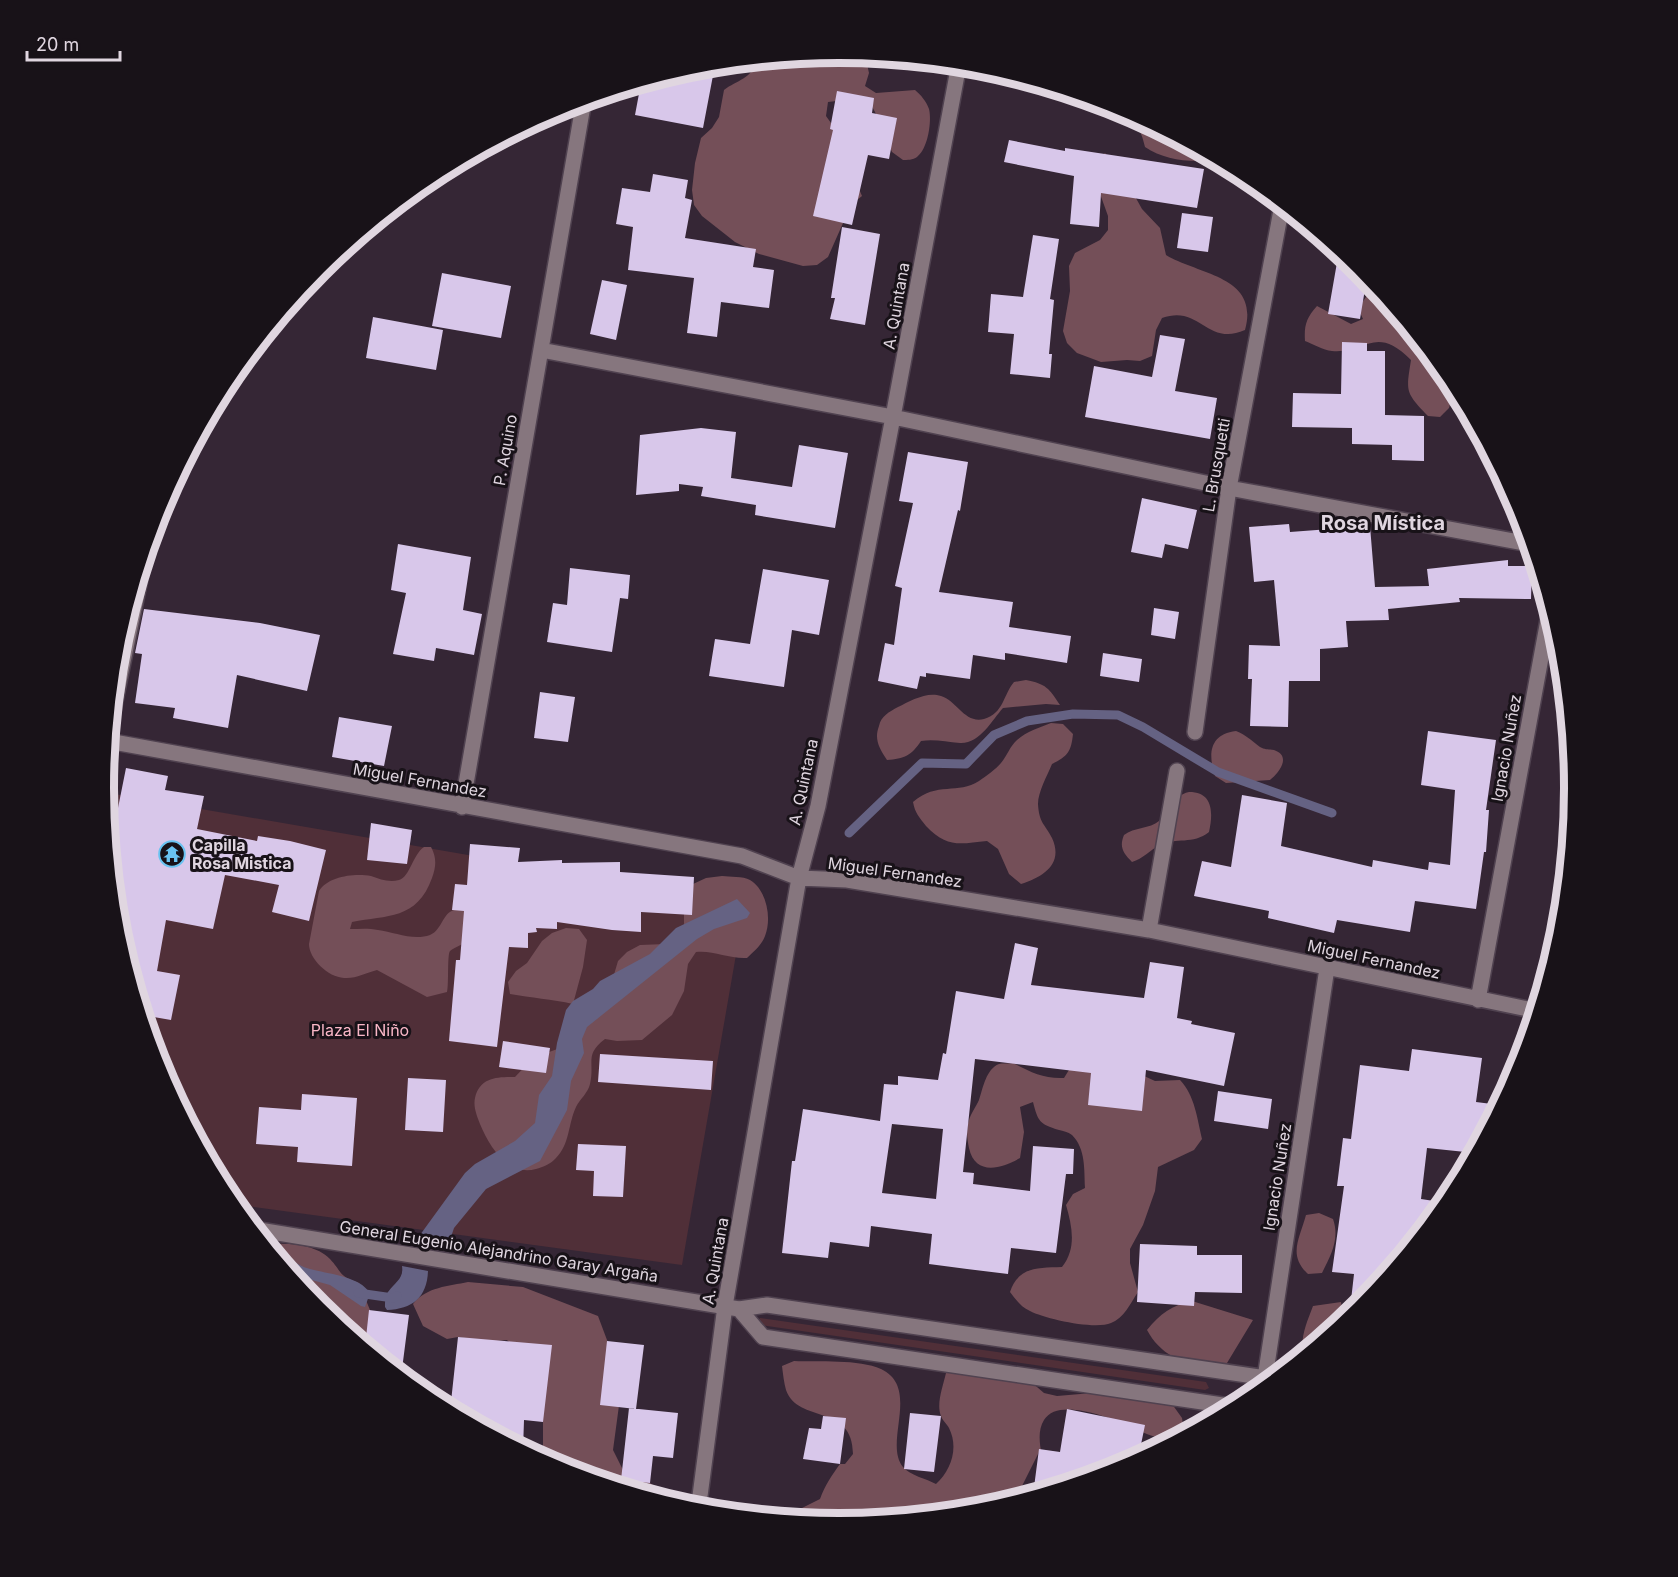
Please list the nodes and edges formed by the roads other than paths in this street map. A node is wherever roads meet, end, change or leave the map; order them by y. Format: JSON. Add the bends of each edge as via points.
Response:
{"nodes":[{"id":1,"x":957,"y":73,"type":"edge"},
{"id":2,"x":582,"y":110,"type":"edge"},
{"id":3,"x":1281,"y":213,"type":"edge"},
{"id":4,"x":541,"y":350,"type":"junction"},
{"id":5,"x":893,"y":417,"type":"junction"},
{"id":6,"x":1229,"y":488,"type":"junction"},
{"id":7,"x":1521,"y":542,"type":"edge"},
{"id":8,"x":1546,"y":628,"type":"edge"},
{"id":9,"x":1195,"y":732,"type":"dead end"},
{"id":10,"x":115,"y":742,"type":"edge"},
{"id":11,"x":1177,"y":771,"type":"dead end"},
{"id":12,"x":462,"y":807,"type":"junction"},
{"id":13,"x":799,"y":878,"type":"junction"},
{"id":14,"x":1149,"y":930,"type":"junction"},
{"id":15,"x":1327,"y":968,"type":"junction"},
{"id":16,"x":1478,"y":1000,"type":"junction"},
{"id":17,"x":1530,"y":1010,"type":"edge"},
{"id":18,"x":264,"y":1231,"type":"edge"},
{"id":19,"x":732,"y":1308,"type":"junction"},
{"id":20,"x":1267,"y":1374,"type":"edge"},
{"id":21,"x":1257,"y":1382,"type":"edge"},
{"id":22,"x":1221,"y":1405,"type":"edge"},
{"id":23,"x":700,"y":1500,"type":"edge"}],
"edges":[{"from":1,"to":5,"type":"street","name":"A. Quintana"},
{"from":2,"to":4,"type":"street","name":"P. Aquino"},
{"from":3,"to":6,"type":"street","name":"L. Brusquetti"},
{"from":4,"to":5,"type":"street"},
{"from":4,"to":12,"type":"street","name":"P. Aquino"},
{"from":5,"to":6,"type":"street"},
{"from":5,"to":13,"type":"street","name":"A. Quintana","via":[[818,806]]},
{"from":6,"to":7,"type":"street"},
{"from":6,"to":9,"type":"street","name":"L. Brusquetti"},
{"from":8,"to":16,"type":"street","name":"Ignacio Nuñez"},
{"from":10,"to":12,"type":"street","name":"Miguel Fernandez"},
{"from":11,"to":14,"type":"street"},
{"from":12,"to":13,"type":"street","name":"Miguel Fernandez","via":[[742,856]]},
{"from":13,"to":14,"type":"street","name":"Miguel Fernandez","via":[[848,880]]},
{"from":13,"to":19,"type":"street","name":"A. Quintana"},
{"from":14,"to":15,"type":"street","name":"Miguel Fernandez"},
{"from":15,"to":16,"type":"street","name":"Miguel Fernandez"},
{"from":15,"to":20,"type":"street","name":"Ignacio Nuñez"},
{"from":16,"to":17,"type":"street","name":"Miguel Fernandez"},
{"from":18,"to":19,"type":"street","name":"General Eugenio Alejandrino Garay Argaña"},
{"from":19,"to":21,"type":"street","name":"General Eugenio Alejandrino Garay Argaña","via":[[767,1305]]},
{"from":19,"to":22,"type":"street","via":[[763,1337]]},
{"from":19,"to":23,"type":"street","name":"A. Quintana"}]}
